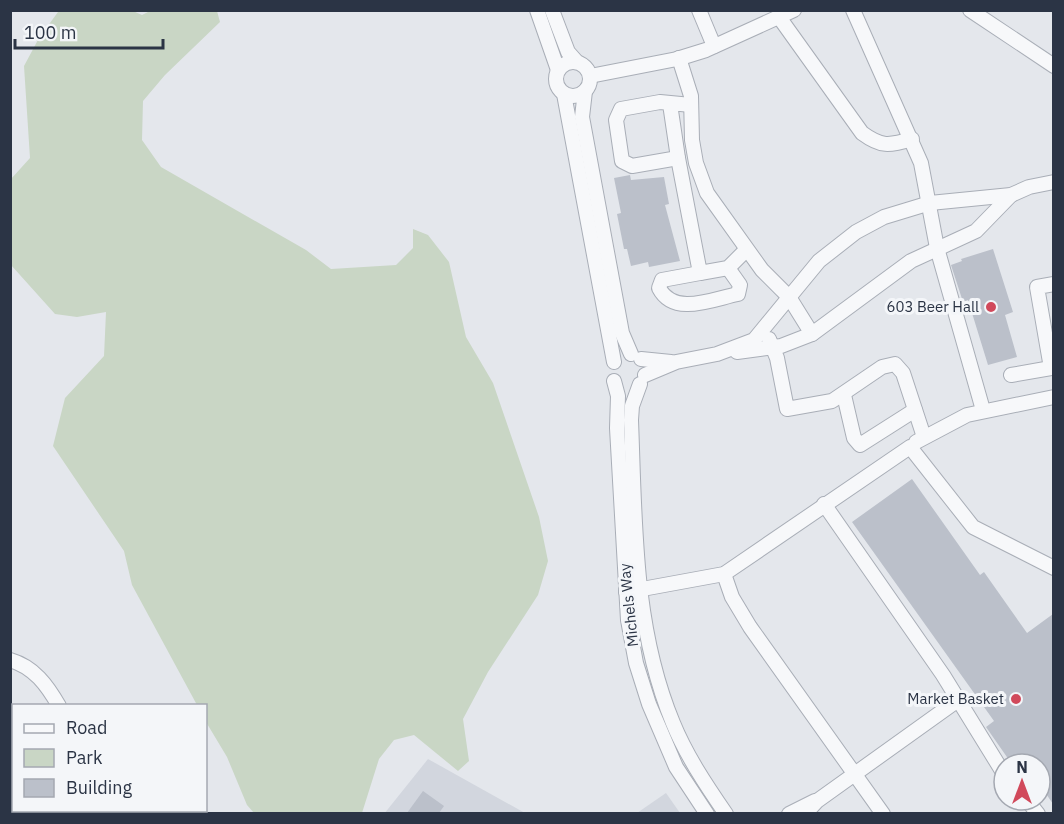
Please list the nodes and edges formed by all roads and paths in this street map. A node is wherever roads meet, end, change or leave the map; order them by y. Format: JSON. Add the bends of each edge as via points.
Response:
{"nodes":[{"id":1,"x":537,"y":10,"type":"edge"},
{"id":2,"x":552,"y":10,"type":"edge"},
{"id":3,"x":699,"y":10,"type":"edge"},
{"id":4,"x":794,"y":10,"type":"edge"},
{"id":5,"x":853,"y":10,"type":"edge"},
{"id":6,"x":970,"y":10,"type":"edge"},
{"id":7,"x":779,"y":17,"type":"junction"},
{"id":8,"x":714,"y":46,"type":"junction"},
{"id":9,"x":679,"y":58,"type":"junction"},
{"id":10,"x":576,"y":62,"type":"junction"},
{"id":11,"x":1053,"y":66,"type":"edge"},
{"id":12,"x":558,"y":70,"type":"junction"},
{"id":13,"x":590,"y":76,"type":"junction"},
{"id":14,"x":585,"y":91,"type":"junction"},
{"id":15,"x":564,"y":94,"type":"junction"},
{"id":16,"x":669,"y":104,"type":"junction"},
{"id":17,"x":691,"y":105,"type":"junction"},
{"id":18,"x":912,"y":140,"type":"junction"},
{"id":19,"x":678,"y":158,"type":"junction"},
{"id":20,"x":1053,"y":182,"type":"edge"},
{"id":21,"x":1011,"y":195,"type":"junction"},
{"id":22,"x":930,"y":202,"type":"junction"},
{"id":23,"x":937,"y":248,"type":"junction"},
{"id":24,"x":746,"y":250,"type":"junction"},
{"id":25,"x":728,"y":268,"type":"junction"},
{"id":26,"x":700,"y":273,"type":"junction"},
{"id":27,"x":1053,"y":284,"type":"edge"},
{"id":28,"x":789,"y":297,"type":"junction"},
{"id":29,"x":766,"y":329,"type":"junction"},
{"id":30,"x":812,"y":334,"type":"junction"},
{"id":31,"x":772,"y":348,"type":"junction"},
{"id":32,"x":717,"y":354,"type":"junction"},
{"id":33,"x":636,"y":357,"type":"junction"},
{"id":34,"x":614,"y":362,"type":"junction"},
{"id":35,"x":676,"y":362,"type":"junction"},
{"id":36,"x":1052,"y":368,"type":"edge"},
{"id":37,"x":1011,"y":375,"type":"dead end"},
{"id":38,"x":642,"y":379,"type":"junction"},
{"id":39,"x":614,"y":381,"type":"junction"},
{"id":40,"x":844,"y":394,"type":"junction"},
{"id":41,"x":1053,"y":397,"type":"edge"},
{"id":42,"x":915,"y":410,"type":"junction"},
{"id":43,"x":983,"y":411,"type":"junction"},
{"id":44,"x":924,"y":437,"type":"junction"},
{"id":45,"x":910,"y":447,"type":"junction"},
{"id":46,"x":824,"y":504,"type":"junction"},
{"id":47,"x":1053,"y":568,"type":"edge"},
{"id":48,"x":724,"y":574,"type":"junction"},
{"id":49,"x":640,"y":590,"type":"junction"},
{"id":50,"x":626,"y":592,"type":"junction"},
{"id":51,"x":10,"y":660,"type":"edge"},
{"id":52,"x":958,"y":700,"type":"junction"},
{"id":53,"x":58,"y":704,"type":"edge"},
{"id":54,"x":992,"y":755,"type":"edge"},
{"id":55,"x":855,"y":774,"type":"junction"},
{"id":56,"x":817,"y":801,"type":"junction"},
{"id":57,"x":707,"y":813,"type":"edge"},
{"id":58,"x":726,"y":813,"type":"edge"},
{"id":59,"x":789,"y":813,"type":"edge"},
{"id":60,"x":805,"y":813,"type":"edge"},
{"id":61,"x":883,"y":813,"type":"edge"}],
"edges":[{"from":1,"to":12,"type":"street"},
{"from":2,"to":10,"type":"street","via":[[566,48]]},
{"from":3,"to":8,"type":"street"},
{"from":4,"to":7,"type":"street"},
{"from":5,"to":18,"type":"street"},
{"from":6,"to":11,"type":"street"},
{"from":7,"to":8,"type":"street"},
{"from":7,"to":18,"type":"street","via":[[862,133],[877,144]]},
{"from":8,"to":9,"type":"street"},
{"from":9,"to":13,"type":"street"},
{"from":9,"to":17,"type":"street"},
{"from":10,"to":12,"type":"street","via":[[566,63]]},
{"from":10,"to":13,"type":"street","via":[[586,67]]},
{"from":12,"to":15,"type":"street","via":[[555,81]]},
{"from":13,"to":14,"type":"street"},
{"from":14,"to":15,"type":"street","via":[[576,96]]},
{"from":14,"to":33,"type":"street","via":[[582,117],[622,333]]},
{"from":15,"to":34,"type":"street"},
{"from":16,"to":17,"type":"street"},
{"from":16,"to":19,"type":"street"},
{"from":16,"to":19,"type":"street","via":[[621,109],[616,120],[622,161],[632,166]]},
{"from":17,"to":24,"type":"street","via":[[696,163],[707,193]]},
{"from":18,"to":22,"type":"street"},
{"from":19,"to":26,"type":"street"},
{"from":20,"to":21,"type":"street"},
{"from":21,"to":22,"type":"street"},
{"from":21,"to":23,"type":"street","via":[[976,231]]},
{"from":22,"to":23,"type":"street"},
{"from":22,"to":28,"type":"street","via":[[906,208],[856,232],[819,261]]},
{"from":23,"to":30,"type":"street","via":[[911,261]]},
{"from":23,"to":43,"type":"street"},
{"from":24,"to":25,"type":"street"},
{"from":24,"to":28,"type":"street"},
{"from":25,"to":26,"type":"street"},
{"from":25,"to":26,"type":"street","via":[[740,285],[738,294],[681,305],[658,288],[662,280]]},
{"from":27,"to":36,"type":"street","via":[[1037,287]]},
{"from":28,"to":29,"type":"street"},
{"from":28,"to":30,"type":"street"},
{"from":29,"to":31,"type":"street"},
{"from":29,"to":32,"type":"street","via":[[746,345]]},
{"from":30,"to":31,"type":"street"},
{"from":31,"to":32,"type":"street"},
{"from":31,"to":40,"type":"street","via":[[787,410],[832,401]]},
{"from":32,"to":35,"type":"street"},
{"from":33,"to":34,"type":"street","via":[[621,356]]},
{"from":33,"to":35,"type":"street"},
{"from":33,"to":38,"type":"street"},
{"from":34,"to":39,"type":"street"},
{"from":35,"to":38,"type":"street"},
{"from":36,"to":37,"type":"street"},
{"from":38,"to":39,"type":"street","via":[[629,388]]},
{"from":38,"to":49,"type":"street","name":"Michels Way","via":[[631,420]]},
{"from":39,"to":50,"type":"street","name":"Michels Way","via":[[618,396]]},
{"from":40,"to":42,"type":"street","via":[[882,367],[895,364],[903,373]]},
{"from":40,"to":42,"type":"street","via":[[854,438],[860,445]]},
{"from":41,"to":43,"type":"street"},
{"from":42,"to":44,"type":"street"},
{"from":43,"to":44,"type":"street"},
{"from":44,"to":45,"type":"street"},
{"from":45,"to":46,"type":"street"},
{"from":45,"to":47,"type":"street","via":[[973,527]]},
{"from":46,"to":48,"type":"street"},
{"from":46,"to":52,"type":"street"},
{"from":48,"to":49,"type":"street"},
{"from":48,"to":55,"type":"street","via":[[750,627]]},
{"from":49,"to":50,"type":"street"},
{"from":49,"to":58,"type":"street","name":"Michels Way","via":[[647,640],[666,705],[693,763]]},
{"from":50,"to":57,"type":"street","name":"Michels Way","via":[[631,638],[649,704],[676,767]]},
{"from":51,"to":53,"type":"street","via":[[23,664],[39,677]]},
{"from":52,"to":54,"type":"street"},
{"from":52,"to":55,"type":"street"},
{"from":55,"to":56,"type":"street"},
{"from":55,"to":61,"type":"street"},
{"from":56,"to":59,"type":"street"},
{"from":56,"to":60,"type":"street"}]}
